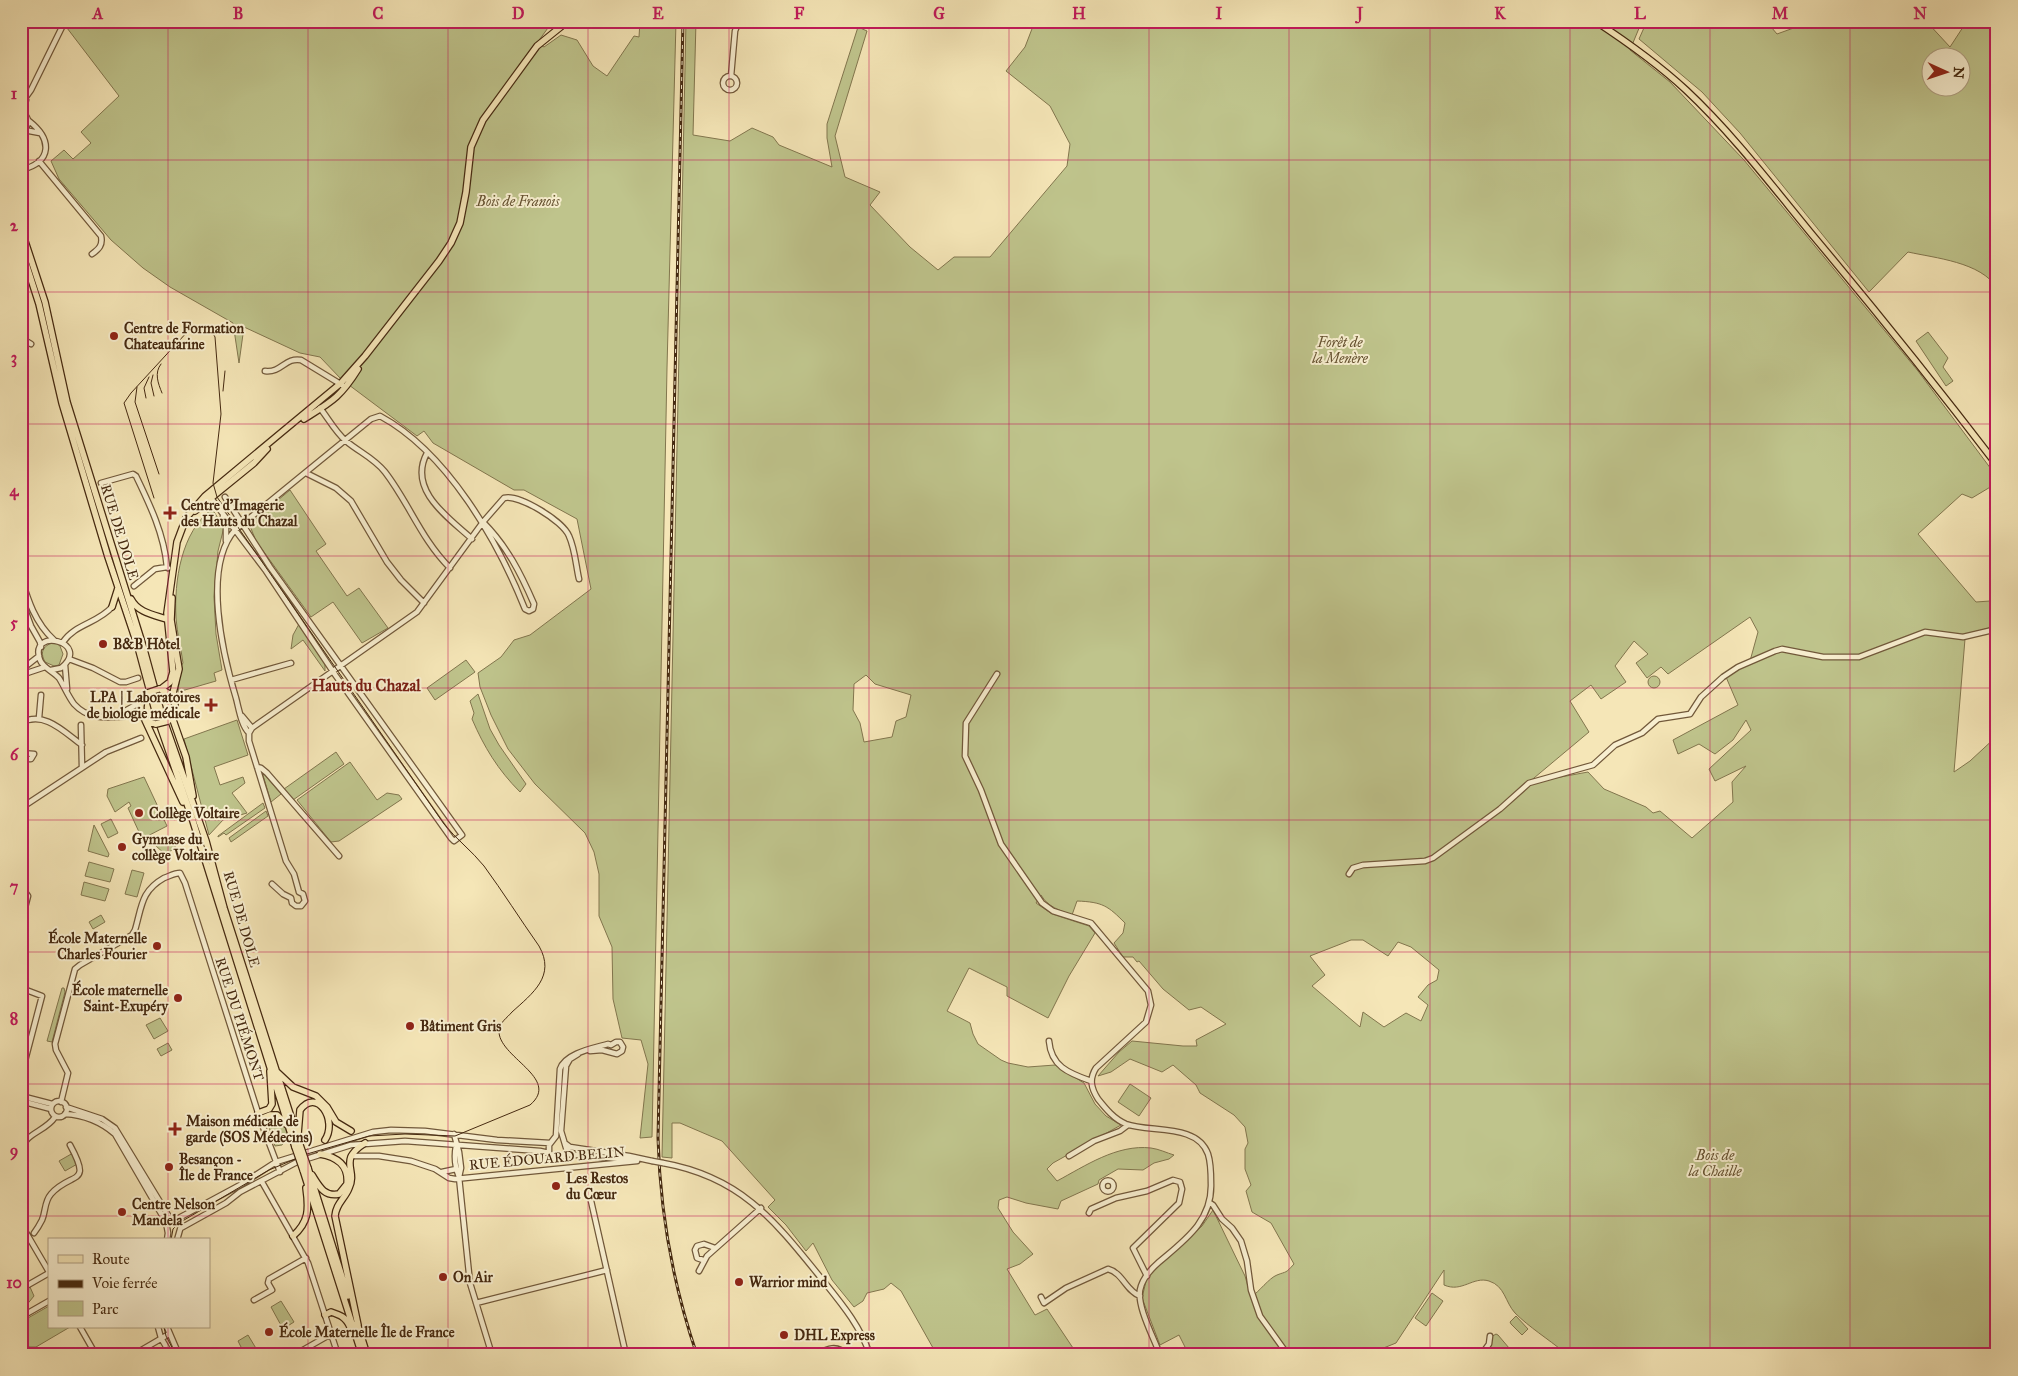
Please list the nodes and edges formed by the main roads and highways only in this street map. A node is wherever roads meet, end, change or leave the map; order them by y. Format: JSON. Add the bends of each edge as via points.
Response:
{"nodes":[{"id":1,"x":568,"y":21,"type":"edge"},
{"id":2,"x":1595,"y":21,"type":"edge"},
{"id":3,"x":21,"y":229,"type":"edge"},
{"id":4,"x":21,"y":248,"type":"edge"},
{"id":5,"x":23,"y":256,"type":"edge"},
{"id":6,"x":317,"y":409,"type":"junction"},
{"id":7,"x":1997,"y":464,"type":"edge"},
{"id":8,"x":173,"y":573,"type":"junction"},
{"id":9,"x":122,"y":580,"type":"junction"},
{"id":10,"x":118,"y":588,"type":"junction"},
{"id":11,"x":167,"y":606,"type":"junction"},
{"id":12,"x":112,"y":607,"type":"road end"},
{"id":13,"x":155,"y":616,"type":"junction"},
{"id":14,"x":169,"y":619,"type":"junction"},
{"id":15,"x":160,"y":689,"type":"junction"},
{"id":16,"x":172,"y":697,"type":"junction"},
{"id":17,"x":144,"y":718,"type":"junction"},
{"id":18,"x":170,"y":719,"type":"junction"},
{"id":19,"x":194,"y":806,"type":"junction"},
{"id":20,"x":192,"y":818,"type":"junction"},
{"id":21,"x":270,"y":1066,"type":"junction"},
{"id":22,"x":276,"y":1072,"type":"junction"},
{"id":23,"x":290,"y":1129,"type":"junction"},
{"id":24,"x":351,"y":1131,"type":"road end"},
{"id":25,"x":325,"y":1140,"type":"road end"},
{"id":26,"x":298,"y":1143,"type":"junction"},
{"id":27,"x":365,"y":1143,"type":"road end"},
{"id":28,"x":321,"y":1150,"type":"road end"},
{"id":29,"x":306,"y":1171,"type":"junction"},
{"id":30,"x":293,"y":1236,"type":"road end"},
{"id":31,"x":325,"y":1315,"type":"road end"},
{"id":32,"x":358,"y":1325,"type":"junction"},
{"id":33,"x":364,"y":1354,"type":"edge"}],
"edges":[{"from":1,"to":6,"type":"main road","via":[[537,46],[483,120],[471,148],[464,210],[451,243],[343,386]]},
{"from":2,"to":7,"type":"main road","via":[[1626,41],[1685,89],[1729,134]]},
{"from":3,"to":9,"type":"main road","name":"RUE DE DOLE","via":[[45,302],[63,387]]},
{"from":4,"to":5,"type":"main road","name":"RUE DE DOLE"},
{"from":5,"to":10,"type":"main road","name":"RUE DE DOLE","via":[[39,304],[62,403]]},
{"from":6,"to":8,"type":"main road","via":[[265,451],[221,494],[210,498],[192,515],[184,526]]},
{"from":6,"to":8,"type":"main road","via":[[205,496],[189,513],[179,534]]},
{"from":8,"to":11,"type":"main road"},
{"from":8,"to":14,"type":"main road"},
{"from":9,"to":13,"type":"main road","via":[[136,607]]},
{"from":9,"to":19,"type":"main road","name":"RUE DE DOLE","via":[[161,712]]},
{"from":10,"to":12,"type":"main road"},
{"from":10,"to":20,"type":"main road","name":"RUE DE DOLE"},
{"from":11,"to":13,"type":"main road"},
{"from":11,"to":14,"type":"main road"},
{"from":13,"to":14,"type":"main road"},
{"from":14,"to":15,"type":"main road","via":[[173,672],[170,682]]},
{"from":14,"to":16,"type":"main road","via":[[178,669]]},
{"from":15,"to":16,"type":"main road"},
{"from":15,"to":17,"type":"main road","bridge":true,"via":[[147,693],[141,702]]},
{"from":16,"to":18,"type":"main road","via":[[175,707]]},
{"from":17,"to":18,"type":"main road","bridge":true,"via":[[156,724]]},
{"from":17,"to":20,"type":"main road"},
{"from":18,"to":19,"type":"main road","via":[[186,757]]},
{"from":19,"to":22,"type":"main road","name":"RUE DE DOLE"},
{"from":20,"to":21,"type":"main road","name":"RUE DE DOLE"},
{"from":21,"to":23,"type":"main road","name":"RUE DE DOLE"},
{"from":21,"to":23,"type":"main road","via":[[272,1104],[259,1116],[277,1115]]},
{"from":22,"to":24,"type":"main road","via":[[293,1087],[316,1096],[336,1122]]},
{"from":22,"to":26,"type":"main road","name":"RUE DE DOLE"},
{"from":23,"to":26,"type":"main road","name":"RUE DE DOLE"},
{"from":25,"to":26,"type":"main road","via":[[330,1130],[328,1115],[321,1106],[310,1102],[300,1110]]},
{"from":26,"to":29,"type":"main road","name":"RUE DE DOLE","bridge":true},
{"from":27,"to":32,"type":"main road","via":[[352,1156],[350,1186],[338,1203],[335,1216]]},
{"from":28,"to":29,"type":"main road","via":[[341,1162],[347,1174],[345,1188],[339,1194],[328,1194]]},
{"from":29,"to":30,"type":"main road","via":[[308,1213],[302,1228]]},
{"from":29,"to":32,"type":"main road","name":"RUE DE DOLE"},
{"from":29,"to":33,"type":"main road","name":"RUE DE DOLE"},
{"from":31,"to":33,"type":"main road","via":[[331,1312],[343,1316]]},
{"from":32,"to":33,"type":"main road","name":"RUE DE DOLE"}]}
